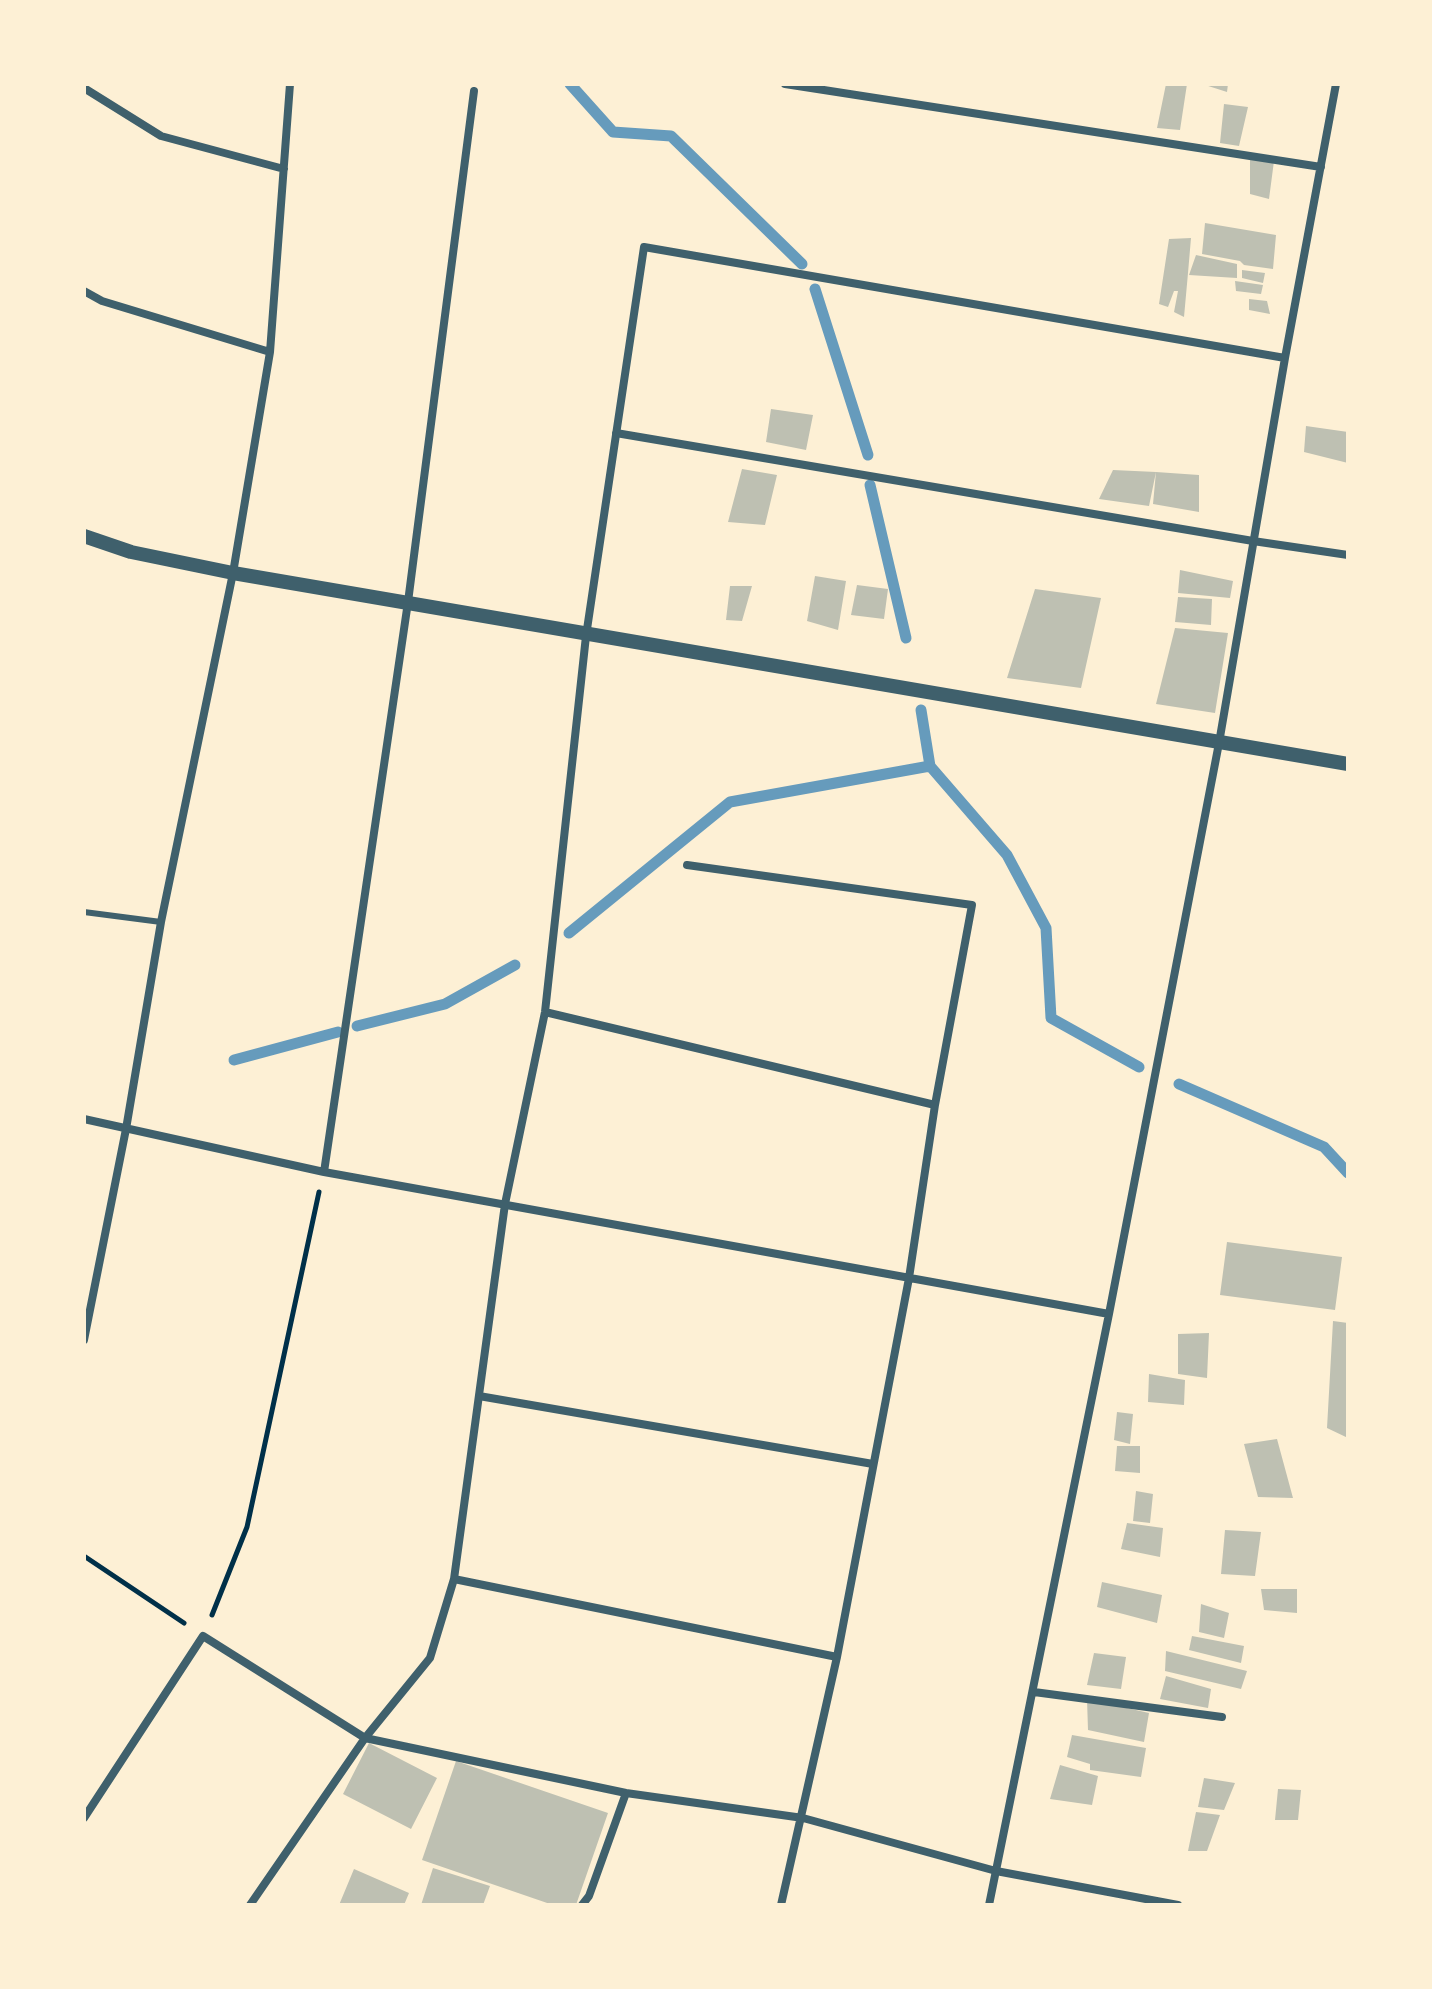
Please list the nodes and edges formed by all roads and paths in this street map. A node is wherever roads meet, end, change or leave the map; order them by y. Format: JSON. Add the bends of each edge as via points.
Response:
{"nodes":[{"id":1,"x":290,"y":84,"type":"edge"},
{"id":2,"x":785,"y":84,"type":"edge"},
{"id":3,"x":1336,"y":84,"type":"edge"},
{"id":4,"x":84,"y":88,"type":"edge"},
{"id":5,"x":474,"y":91,"type":"dead end"},
{"id":6,"x":1321,"y":167,"type":"junction"},
{"id":7,"x":284,"y":169,"type":"junction"},
{"id":8,"x":84,"y":291,"type":"edge"},
{"id":9,"x":270,"y":352,"type":"junction"},
{"id":10,"x":1285,"y":358,"type":"junction"},
{"id":11,"x":616,"y":433,"type":"junction"},
{"id":12,"x":84,"y":536,"type":"edge"},
{"id":13,"x":1253,"y":541,"type":"junction"},
{"id":14,"x":1348,"y":555,"type":"edge"},
{"id":15,"x":233,"y":573,"type":"junction"},
{"id":16,"x":408,"y":602,"type":"junction"},
{"id":17,"x":586,"y":636,"type":"junction"},
{"id":18,"x":1219,"y":743,"type":"junction"},
{"id":19,"x":1348,"y":764,"type":"edge"},
{"id":20,"x":687,"y":865,"type":"dead end"},
{"id":21,"x":84,"y":912,"type":"edge"},
{"id":22,"x":161,"y":922,"type":"junction"},
{"id":23,"x":545,"y":1012,"type":"junction"},
{"id":24,"x":935,"y":1105,"type":"junction"},
{"id":25,"x":84,"y":1119,"type":"edge"},
{"id":26,"x":126,"y":1129,"type":"junction"},
{"id":27,"x":324,"y":1172,"type":"junction"},
{"id":28,"x":505,"y":1204,"type":"junction"},
{"id":29,"x":909,"y":1278,"type":"junction"},
{"id":30,"x":1109,"y":1314,"type":"junction"},
{"id":31,"x":84,"y":1340,"type":"edge"},
{"id":32,"x":479,"y":1396,"type":"junction"},
{"id":33,"x":873,"y":1464,"type":"junction"},
{"id":34,"x":84,"y":1556,"type":"edge"},
{"id":35,"x":454,"y":1579,"type":"junction"},
{"id":36,"x":203,"y":1636,"type":"junction"},
{"id":37,"x":837,"y":1657,"type":"junction"},
{"id":38,"x":1034,"y":1692,"type":"junction"},
{"id":39,"x":1222,"y":1717,"type":"dead end"},
{"id":40,"x":365,"y":1738,"type":"junction"},
{"id":41,"x":626,"y":1793,"type":"junction"},
{"id":42,"x":84,"y":1818,"type":"edge"},
{"id":43,"x":803,"y":1818,"type":"junction"},
{"id":44,"x":996,"y":1871,"type":"junction"},
{"id":45,"x":250,"y":1905,"type":"edge"},
{"id":46,"x":582,"y":1905,"type":"edge"},
{"id":47,"x":781,"y":1905,"type":"edge"},
{"id":48,"x":989,"y":1905,"type":"edge"},
{"id":49,"x":1178,"y":1905,"type":"edge"}],
"edges":[{"from":1,"to":7,"type":"street"},
{"from":2,"to":6,"type":"street"},
{"from":3,"to":6,"type":"street"},
{"from":4,"to":7,"type":"street","via":[[161,136]]},
{"from":5,"to":16,"type":"street"},
{"from":6,"to":10,"type":"street"},
{"from":7,"to":9,"type":"street"},
{"from":8,"to":9,"type":"street"},
{"from":9,"to":15,"type":"street"},
{"from":10,"to":11,"type":"street","via":[[644,247]]},
{"from":10,"to":13,"type":"street"},
{"from":11,"to":13,"type":"street"},
{"from":11,"to":17,"type":"street"},
{"from":12,"to":15,"type":"street","via":[[131,552]]},
{"from":13,"to":14,"type":"street"},
{"from":13,"to":18,"type":"street"},
{"from":15,"to":16,"type":"street"},
{"from":15,"to":22,"type":"street"},
{"from":16,"to":17,"type":"street"},
{"from":16,"to":27,"type":"street"},
{"from":17,"to":18,"type":"street"},
{"from":17,"to":23,"type":"street"},
{"from":18,"to":19,"type":"street"},
{"from":18,"to":30,"type":"street"},
{"from":20,"to":24,"type":"street","via":[[972,905]]},
{"from":21,"to":22,"type":"lane"},
{"from":22,"to":26,"type":"street"},
{"from":23,"to":24,"type":"street"},
{"from":23,"to":28,"type":"street"},
{"from":24,"to":29,"type":"street"},
{"from":25,"to":26,"type":"street"},
{"from":26,"to":27,"type":"street"},
{"from":26,"to":31,"type":"street"},
{"from":27,"to":28,"type":"street"},
{"from":27,"to":36,"type":"path","via":[[247,1527]]},
{"from":28,"to":29,"type":"street"},
{"from":28,"to":32,"type":"street"},
{"from":29,"to":30,"type":"street"},
{"from":29,"to":33,"type":"street"},
{"from":30,"to":38,"type":"street"},
{"from":32,"to":33,"type":"street"},
{"from":32,"to":35,"type":"street"},
{"from":33,"to":37,"type":"street"},
{"from":34,"to":36,"type":"path"},
{"from":35,"to":37,"type":"street"},
{"from":35,"to":40,"type":"street","via":[[430,1658]]},
{"from":36,"to":40,"type":"street"},
{"from":36,"to":42,"type":"street"},
{"from":37,"to":43,"type":"street"},
{"from":38,"to":39,"type":"street"},
{"from":38,"to":44,"type":"street"},
{"from":40,"to":41,"type":"street"},
{"from":40,"to":45,"type":"street"},
{"from":41,"to":43,"type":"street"},
{"from":41,"to":46,"type":"street"},
{"from":43,"to":44,"type":"street"},
{"from":43,"to":47,"type":"street"},
{"from":44,"to":48,"type":"street"},
{"from":44,"to":49,"type":"street"}]}
